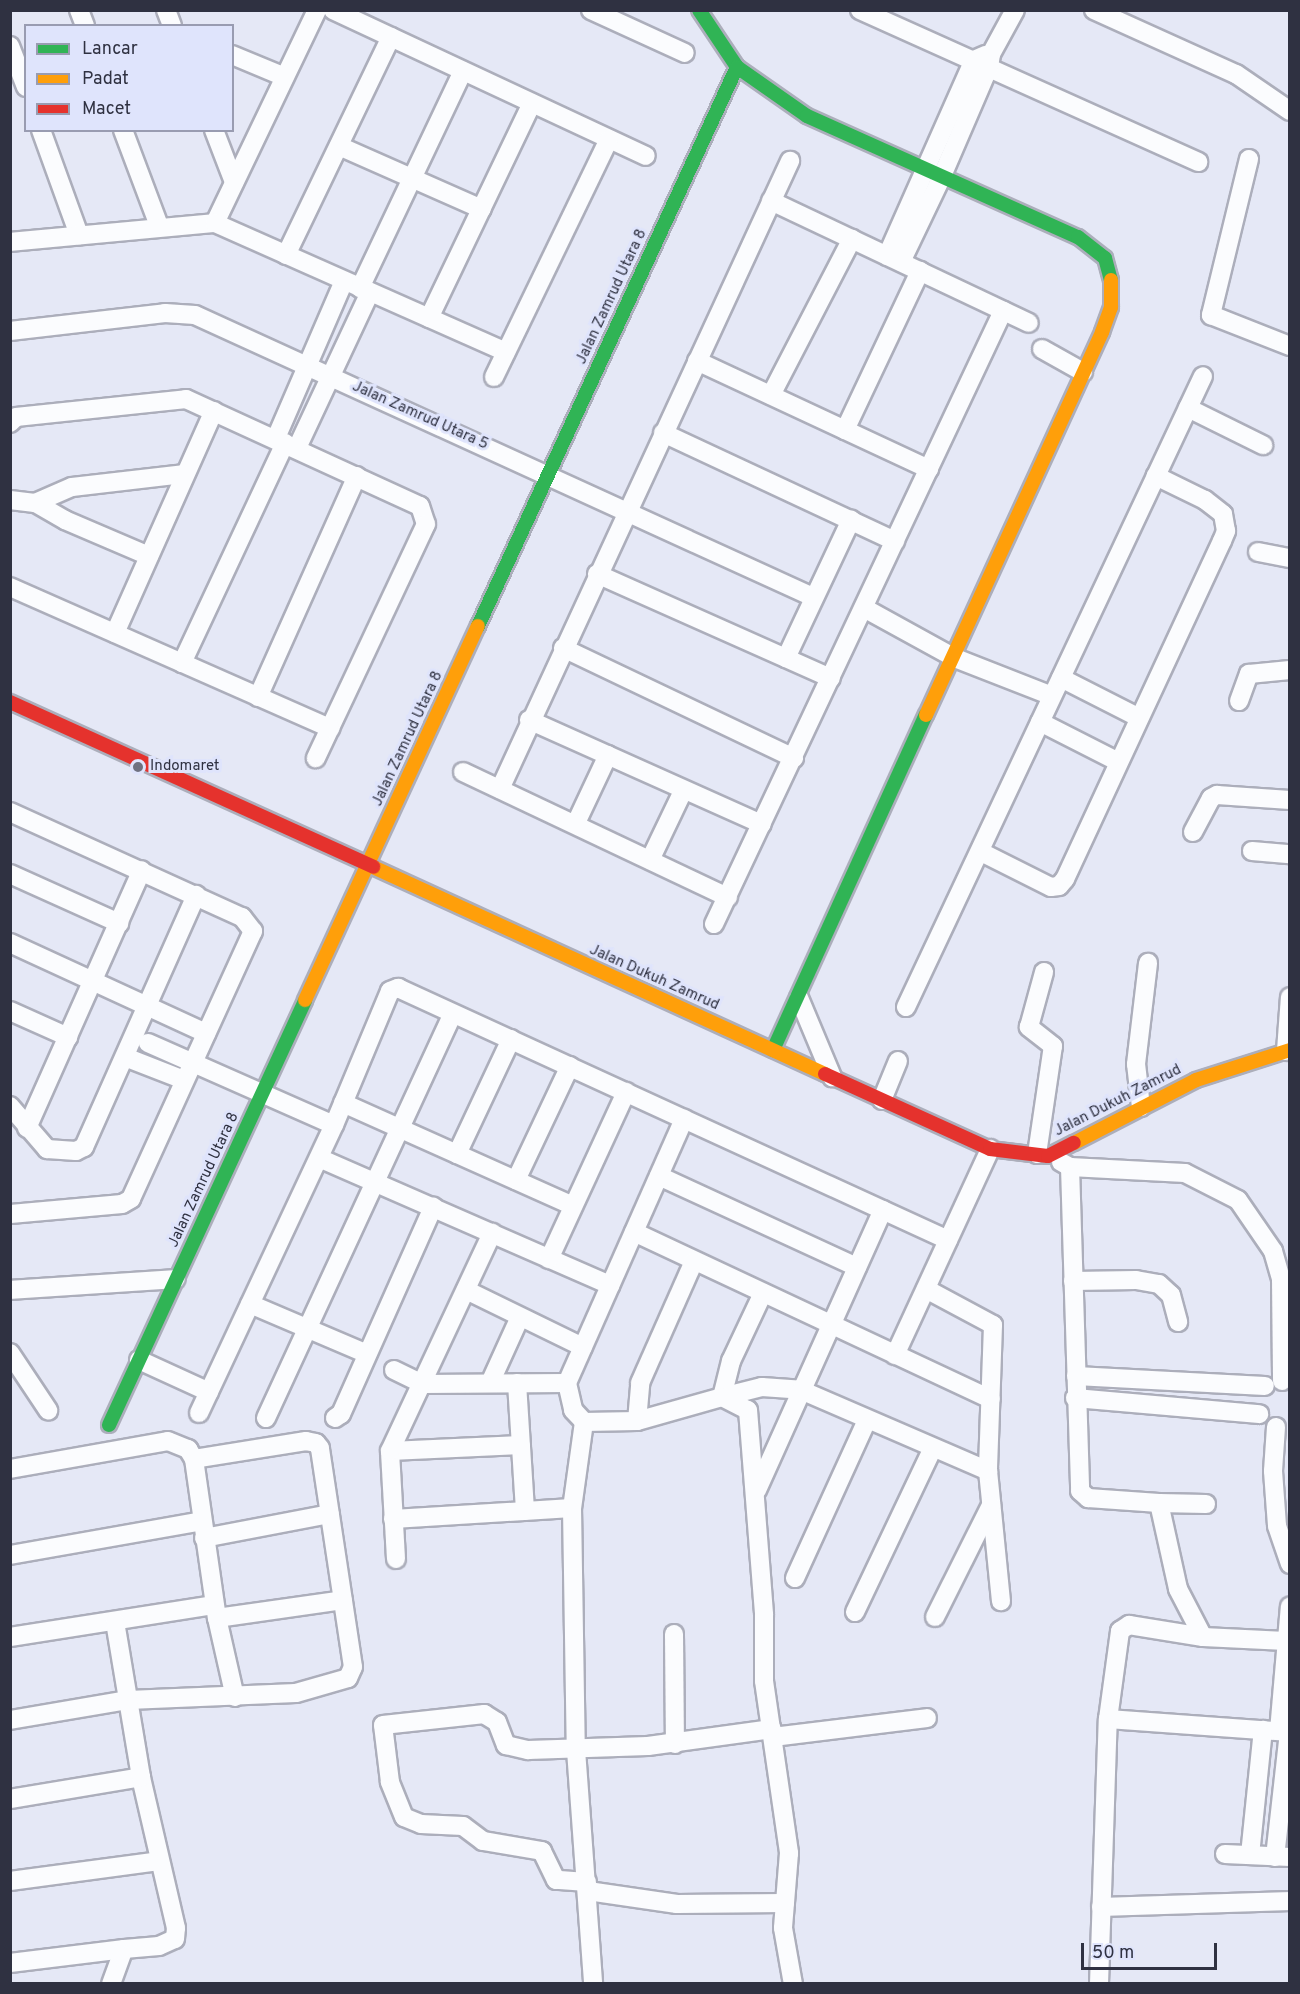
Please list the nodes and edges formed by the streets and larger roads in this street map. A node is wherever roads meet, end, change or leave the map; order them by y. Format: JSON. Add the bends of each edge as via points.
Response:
{"nodes":[{"id":1,"x":317,"y":10,"type":"edge"},
{"id":2,"x":333,"y":10,"type":"edge"},
{"id":3,"x":591,"y":10,"type":"edge"},
{"id":4,"x":699,"y":10,"type":"edge"},
{"id":5,"x":860,"y":10,"type":"edge"},
{"id":6,"x":1015,"y":10,"type":"edge"},
{"id":7,"x":1094,"y":10,"type":"edge"},
{"id":8,"x":391,"y":37,"type":"junction"},
{"id":9,"x":10,"y":46,"type":"edge"},
{"id":10,"x":685,"y":53,"type":"dead end"},
{"id":11,"x":234,"y":56,"type":"edge"},
{"id":12,"x":984,"y":60,"type":"junction"},
{"id":13,"x":737,"y":67,"type":"junction"},
{"id":14,"x":463,"y":71,"type":"junction"},
{"id":15,"x":285,"y":77,"type":"junction"},
{"id":16,"x":24,"y":82,"type":"edge"},
{"id":17,"x":532,"y":103,"type":"junction"},
{"id":18,"x":1290,"y":111,"type":"edge"},
{"id":19,"x":42,"y":132,"type":"edge"},
{"id":20,"x":124,"y":132,"type":"edge"},
{"id":21,"x":215,"y":132,"type":"edge"},
{"id":22,"x":609,"y":139,"type":"junction"},
{"id":23,"x":339,"y":146,"type":"junction"},
{"id":24,"x":646,"y":156,"type":"dead end"},
{"id":25,"x":1249,"y":159,"type":"dead end"},
{"id":26,"x":790,"y":160,"type":"dead end"},
{"id":27,"x":1198,"y":162,"type":"dead end"},
{"id":28,"x":934,"y":173,"type":"junction"},
{"id":29,"x":412,"y":178,"type":"junction"},
{"id":30,"x":234,"y":182,"type":"junction"},
{"id":31,"x":771,"y":201,"type":"junction"},
{"id":32,"x":482,"y":209,"type":"junction"},
{"id":33,"x":215,"y":223,"type":"junction"},
{"id":34,"x":159,"y":226,"type":"junction"},
{"id":35,"x":79,"y":235,"type":"junction"},
{"id":36,"x":852,"y":239,"type":"junction"},
{"id":37,"x":10,"y":242,"type":"edge"},
{"id":38,"x":286,"y":255,"type":"junction"},
{"id":39,"x":894,"y":259,"type":"junction"},
{"id":40,"x":920,"y":271,"type":"junction"},
{"id":41,"x":358,"y":287,"type":"junction"},
{"id":42,"x":1004,"y":311,"type":"junction"},
{"id":43,"x":429,"y":318,"type":"junction"},
{"id":44,"x":1029,"y":323,"type":"dead end"},
{"id":45,"x":10,"y":331,"type":"edge"},
{"id":46,"x":1290,"y":346,"type":"edge"},
{"id":47,"x":1042,"y":350,"type":"dead end"},
{"id":48,"x":506,"y":352,"type":"junction"},
{"id":49,"x":697,"y":361,"type":"junction"},
{"id":50,"x":308,"y":365,"type":"junction"},
{"id":51,"x":1083,"y":372,"type":"junction"},
{"id":52,"x":332,"y":376,"type":"junction"},
{"id":53,"x":1203,"y":376,"type":"dead end"},
{"id":54,"x":494,"y":377,"type":"dead end"},
{"id":55,"x":771,"y":395,"type":"junction"},
{"id":56,"x":1188,"y":408,"type":"junction"},
{"id":57,"x":214,"y":411,"type":"junction"},
{"id":58,"x":10,"y":423,"type":"edge"},
{"id":59,"x":846,"y":430,"type":"junction"},
{"id":60,"x":663,"y":433,"type":"junction"},
{"id":61,"x":286,"y":443,"type":"junction"},
{"id":62,"x":1263,"y":445,"type":"dead end"},
{"id":63,"x":929,"y":469,"type":"junction"},
{"id":64,"x":185,"y":474,"type":"junction"},
{"id":65,"x":548,"y":474,"type":"junction"},
{"id":66,"x":357,"y":476,"type":"junction"},
{"id":67,"x":1156,"y":476,"type":"junction"},
{"id":68,"x":10,"y":500,"type":"edge"},
{"id":69,"x":35,"y":502,"type":"junction"},
{"id":70,"x":627,"y":510,"type":"junction"},
{"id":71,"x":851,"y":520,"type":"junction"},
{"id":72,"x":895,"y":541,"type":"junction"},
{"id":73,"x":1258,"y":552,"type":"dead end"},
{"id":74,"x":149,"y":556,"type":"junction"},
{"id":75,"x":1290,"y":558,"type":"edge"},
{"id":76,"x":597,"y":574,"type":"junction"},
{"id":77,"x":10,"y":587,"type":"edge"},
{"id":78,"x":813,"y":597,"type":"junction"},
{"id":79,"x":864,"y":608,"type":"junction"},
{"id":80,"x":115,"y":633,"type":"junction"},
{"id":81,"x":563,"y":648,"type":"junction"},
{"id":82,"x":786,"y":658,"type":"junction"},
{"id":83,"x":955,"y":658,"type":"junction"},
{"id":84,"x":182,"y":663,"type":"junction"},
{"id":85,"x":1290,"y":670,"type":"edge"},
{"id":86,"x":831,"y":678,"type":"junction"},
{"id":87,"x":1061,"y":678,"type":"junction"},
{"id":88,"x":1052,"y":696,"type":"junction"},
{"id":89,"x":258,"y":697,"type":"junction"},
{"id":90,"x":1239,"y":701,"type":"dead end"},
{"id":91,"x":10,"y":702,"type":"edge"},
{"id":92,"x":1138,"y":717,"type":"junction"},
{"id":93,"x":530,"y":720,"type":"junction"},
{"id":94,"x":1040,"y":722,"type":"junction"},
{"id":95,"x":330,"y":728,"type":"junction"},
{"id":96,"x":608,"y":755,"type":"junction"},
{"id":97,"x":316,"y":758,"type":"dead end"},
{"id":98,"x":794,"y":758,"type":"junction"},
{"id":99,"x":1117,"y":761,"type":"junction"},
{"id":100,"x":463,"y":772,"type":"dead end"},
{"id":101,"x":500,"y":789,"type":"junction"},
{"id":102,"x":683,"y":791,"type":"junction"},
{"id":103,"x":1290,"y":800,"type":"edge"},
{"id":104,"x":10,"y":812,"type":"edge"},
{"id":105,"x":576,"y":823,"type":"junction"},
{"id":106,"x":762,"y":824,"type":"junction"},
{"id":107,"x":1193,"y":832,"type":"dead end"},
{"id":108,"x":1252,"y":850,"type":"dead end"},
{"id":109,"x":981,"y":852,"type":"junction"},
{"id":110,"x":1290,"y":854,"type":"edge"},
{"id":111,"x":650,"y":860,"type":"junction"},
{"id":112,"x":367,"y":867,"type":"junction"},
{"id":113,"x":142,"y":870,"type":"junction"},
{"id":114,"x":10,"y":874,"type":"edge"},
{"id":115,"x":196,"y":895,"type":"junction"},
{"id":116,"x":728,"y":897,"type":"junction"},
{"id":117,"x":119,"y":923,"type":"junction"},
{"id":118,"x":714,"y":924,"type":"dead end"},
{"id":119,"x":10,"y":943,"type":"edge"},
{"id":120,"x":1148,"y":963,"type":"dead end"},
{"id":121,"x":1044,"y":972,"type":"dead end"},
{"id":122,"x":94,"y":980,"type":"junction"},
{"id":123,"x":1290,"y":997,"type":"edge"},
{"id":124,"x":799,"y":998,"type":"junction"},
{"id":125,"x":148,"y":1005,"type":"junction"},
{"id":126,"x":906,"y":1007,"type":"dead end"},
{"id":127,"x":10,"y":1011,"type":"edge"},
{"id":128,"x":453,"y":1014,"type":"junction"},
{"id":129,"x":206,"y":1033,"type":"junction"},
{"id":130,"x":68,"y":1036,"type":"junction"},
{"id":131,"x":511,"y":1039,"type":"junction"},
{"id":132,"x":148,"y":1043,"type":"dead end"},
{"id":133,"x":773,"y":1050,"type":"junction"},
{"id":134,"x":1288,"y":1051,"type":"edge"},
{"id":135,"x":125,"y":1057,"type":"junction"},
{"id":136,"x":898,"y":1060,"type":"dead end"},
{"id":137,"x":570,"y":1066,"type":"junction"},
{"id":138,"x":188,"y":1072,"type":"junction"},
{"id":139,"x":832,"y":1077,"type":"junction"},
{"id":140,"x":626,"y":1092,"type":"junction"},
{"id":141,"x":262,"y":1095,"type":"junction"},
{"id":142,"x":882,"y":1100,"type":"junction"},
{"id":143,"x":343,"y":1103,"type":"junction"},
{"id":144,"x":10,"y":1106,"type":"edge"},
{"id":145,"x":1141,"y":1107,"type":"junction"},
{"id":146,"x":684,"y":1119,"type":"junction"},
{"id":147,"x":334,"y":1125,"type":"junction"},
{"id":148,"x":399,"y":1127,"type":"junction"},
{"id":149,"x":27,"y":1128,"type":"junction"},
{"id":150,"x":990,"y":1149,"type":"junction"},
{"id":151,"x":457,"y":1154,"type":"junction"},
{"id":152,"x":1043,"y":1155,"type":"junction"},
{"id":153,"x":319,"y":1158,"type":"junction"},
{"id":154,"x":1070,"y":1167,"type":"junction"},
{"id":155,"x":659,"y":1176,"type":"junction"},
{"id":156,"x":516,"y":1180,"type":"junction"},
{"id":157,"x":374,"y":1181,"type":"junction"},
{"id":158,"x":573,"y":1206,"type":"junction"},
{"id":159,"x":433,"y":1207,"type":"junction"},
{"id":160,"x":883,"y":1210,"type":"junction"},
{"id":161,"x":10,"y":1214,"type":"edge"},
{"id":162,"x":634,"y":1232,"type":"junction"},
{"id":163,"x":492,"y":1233,"type":"junction"},
{"id":164,"x":948,"y":1240,"type":"junction"},
{"id":165,"x":549,"y":1259,"type":"junction"},
{"id":166,"x":694,"y":1261,"type":"junction"},
{"id":167,"x":857,"y":1267,"type":"junction"},
{"id":168,"x":177,"y":1279,"type":"junction"},
{"id":169,"x":1074,"y":1281,"type":"junction"},
{"id":170,"x":610,"y":1285,"type":"junction"},
{"id":171,"x":926,"y":1289,"type":"junction"},
{"id":172,"x":10,"y":1290,"type":"edge"},
{"id":173,"x":466,"y":1290,"type":"junction"},
{"id":174,"x":763,"y":1293,"type":"junction"},
{"id":175,"x":250,"y":1304,"type":"junction"},
{"id":176,"x":520,"y":1317,"type":"junction"},
{"id":177,"x":1178,"y":1322,"type":"dead end"},
{"id":178,"x":830,"y":1325,"type":"junction"},
{"id":179,"x":307,"y":1330,"type":"junction"},
{"id":180,"x":583,"y":1347,"type":"junction"},
{"id":181,"x":10,"y":1353,"type":"edge"},
{"id":182,"x":367,"y":1354,"type":"junction"},
{"id":183,"x":895,"y":1355,"type":"junction"},
{"id":184,"x":139,"y":1360,"type":"junction"},
{"id":185,"x":394,"y":1370,"type":"dead end"},
{"id":186,"x":1076,"y":1376,"type":"junction"},
{"id":187,"x":423,"y":1383,"type":"junction"},
{"id":188,"x":490,"y":1383,"type":"junction"},
{"id":189,"x":517,"y":1383,"type":"junction"},
{"id":190,"x":567,"y":1383,"type":"junction"},
{"id":191,"x":1279,"y":1384,"type":"edge"},
{"id":192,"x":801,"y":1390,"type":"junction"},
{"id":193,"x":209,"y":1392,"type":"junction"},
{"id":194,"x":722,"y":1397,"type":"junction"},
{"id":195,"x":1075,"y":1398,"type":"junction"},
{"id":196,"x":991,"y":1399,"type":"junction"},
{"id":197,"x":48,"y":1410,"type":"dead end"},
{"id":198,"x":199,"y":1413,"type":"dead end"},
{"id":199,"x":1259,"y":1414,"type":"junction"},
{"id":200,"x":266,"y":1418,"type":"dead end"},
{"id":201,"x":335,"y":1418,"type":"dead end"},
{"id":202,"x":867,"y":1420,"type":"junction"},
{"id":203,"x":636,"y":1421,"type":"junction"},
{"id":204,"x":584,"y":1422,"type":"junction"},
{"id":205,"x":110,"y":1425,"type":"dead end"},
{"id":206,"x":1283,"y":1426,"type":"edge"},
{"id":207,"x":521,"y":1445,"type":"junction"},
{"id":208,"x":932,"y":1450,"type":"junction"},
{"id":209,"x":390,"y":1451,"type":"junction"},
{"id":210,"x":194,"y":1459,"type":"junction"},
{"id":211,"x":10,"y":1468,"type":"edge"},
{"id":212,"x":988,"y":1471,"type":"junction"},
{"id":213,"x":756,"y":1492,"type":"junction"},
{"id":214,"x":992,"y":1503,"type":"junction"},
{"id":215,"x":1159,"y":1503,"type":"junction"},
{"id":216,"x":1206,"y":1504,"type":"dead end"},
{"id":217,"x":572,"y":1508,"type":"junction"},
{"id":218,"x":525,"y":1511,"type":"junction"},
{"id":219,"x":330,"y":1514,"type":"junction"},
{"id":220,"x":393,"y":1519,"type":"junction"},
{"id":221,"x":203,"y":1530,"type":"junction"},
{"id":222,"x":10,"y":1555,"type":"edge"},
{"id":223,"x":396,"y":1559,"type":"dead end"},
{"id":224,"x":1290,"y":1564,"type":"edge"},
{"id":225,"x":795,"y":1578,"type":"dead end"},
{"id":226,"x":344,"y":1599,"type":"junction"},
{"id":227,"x":1001,"y":1601,"type":"dead end"},
{"id":228,"x":1290,"y":1606,"type":"edge"},
{"id":229,"x":216,"y":1612,"type":"junction"},
{"id":230,"x":855,"y":1612,"type":"dead end"},
{"id":231,"x":935,"y":1617,"type":"dead end"},
{"id":232,"x":115,"y":1622,"type":"junction"},
{"id":233,"x":674,"y":1634,"type":"dead end"},
{"id":234,"x":10,"y":1637,"type":"edge"},
{"id":235,"x":1203,"y":1637,"type":"junction"},
{"id":236,"x":1286,"y":1641,"type":"junction"},
{"id":237,"x":235,"y":1697,"type":"junction"},
{"id":238,"x":128,"y":1700,"type":"junction"},
{"id":239,"x":927,"y":1718,"type":"dead end"},
{"id":240,"x":1108,"y":1719,"type":"junction"},
{"id":241,"x":10,"y":1720,"type":"edge"},
{"id":242,"x":1280,"y":1731,"type":"edge"},
{"id":243,"x":772,"y":1733,"type":"junction"},
{"id":244,"x":675,"y":1744,"type":"junction"},
{"id":245,"x":576,"y":1750,"type":"junction"},
{"id":246,"x":141,"y":1777,"type":"junction"},
{"id":247,"x":10,"y":1799,"type":"edge"},
{"id":248,"x":1225,"y":1854,"type":"dead end"},
{"id":249,"x":1250,"y":1855,"type":"junction"},
{"id":250,"x":1282,"y":1857,"type":"edge"},
{"id":251,"x":159,"y":1861,"type":"junction"},
{"id":252,"x":10,"y":1881,"type":"edge"},
{"id":253,"x":587,"y":1886,"type":"junction"},
{"id":254,"x":1290,"y":1901,"type":"edge"},
{"id":255,"x":785,"y":1903,"type":"junction"},
{"id":256,"x":1101,"y":1907,"type":"junction"},
{"id":257,"x":124,"y":1949,"type":"junction"},
{"id":258,"x":10,"y":1963,"type":"edge"},
{"id":259,"x":111,"y":1983,"type":"edge"},
{"id":260,"x":593,"y":1983,"type":"edge"},
{"id":261,"x":793,"y":1983,"type":"edge"},
{"id":262,"x":1099,"y":1983,"type":"edge"}],
"edges":[{"from":1,"to":15,"type":"street"},
{"from":2,"to":8,"type":"street"},
{"from":3,"to":10,"type":"street"},
{"from":4,"to":13,"type":"street"},
{"from":5,"to":12,"type":"street"},
{"from":6,"to":12,"type":"street"},
{"from":7,"to":18,"type":"street","via":[[1236,74]]},
{"from":8,"to":14,"type":"street"},
{"from":8,"to":23,"type":"street"},
{"from":9,"to":16,"type":"street"},
{"from":11,"to":15,"type":"street"},
{"from":12,"to":27,"type":"street"},
{"from":12,"to":28,"type":"street"},
{"from":13,"to":28,"type":"street","via":[[807,116]]},
{"from":13,"to":65,"type":"street","name":"Jalan Zamrud Utara 8"},
{"from":14,"to":17,"type":"street"},
{"from":14,"to":29,"type":"street"},
{"from":15,"to":30,"type":"street"},
{"from":17,"to":22,"type":"street"},
{"from":17,"to":32,"type":"street"},
{"from":19,"to":35,"type":"street"},
{"from":20,"to":34,"type":"street"},
{"from":21,"to":30,"type":"street"},
{"from":22,"to":24,"type":"street"},
{"from":22,"to":48,"type":"street"},
{"from":23,"to":29,"type":"street"},
{"from":23,"to":38,"type":"street"},
{"from":25,"to":46,"type":"street","via":[[1210,315]]},
{"from":26,"to":31,"type":"street"},
{"from":28,"to":39,"type":"street"},
{"from":28,"to":51,"type":"street","via":[[1078,237],[1105,258],[1113,286],[1112,307]]},
{"from":29,"to":32,"type":"street"},
{"from":29,"to":41,"type":"street"},
{"from":30,"to":33,"type":"street"},
{"from":31,"to":36,"type":"street"},
{"from":31,"to":49,"type":"street"},
{"from":32,"to":43,"type":"street"},
{"from":33,"to":34,"type":"street"},
{"from":33,"to":38,"type":"street"},
{"from":34,"to":35,"type":"street"},
{"from":35,"to":37,"type":"street"},
{"from":36,"to":39,"type":"street"},
{"from":36,"to":55,"type":"street"},
{"from":38,"to":41,"type":"street"},
{"from":39,"to":40,"type":"street"},
{"from":40,"to":42,"type":"street"},
{"from":40,"to":59,"type":"street"},
{"from":41,"to":43,"type":"street"},
{"from":41,"to":50,"type":"street"},
{"from":41,"to":52,"type":"street"},
{"from":42,"to":44,"type":"street"},
{"from":42,"to":63,"type":"street"},
{"from":43,"to":48,"type":"street"},
{"from":45,"to":50,"type":"street","name":"Jalan Zamrud Utara 5","via":[[182,313]]},
{"from":47,"to":51,"type":"street"},
{"from":48,"to":54,"type":"street"},
{"from":49,"to":55,"type":"street"},
{"from":49,"to":60,"type":"street"},
{"from":50,"to":52,"type":"street","name":"Jalan Zamrud Utara 5"},
{"from":50,"to":61,"type":"street"},
{"from":51,"to":83,"type":"street"},
{"from":52,"to":61,"type":"street"},
{"from":52,"to":65,"type":"street","name":"Jalan Zamrud Utara 5"},
{"from":53,"to":56,"type":"street"},
{"from":55,"to":59,"type":"street"},
{"from":56,"to":62,"type":"street"},
{"from":56,"to":67,"type":"street"},
{"from":57,"to":58,"type":"street","via":[[177,399],[16,417]]},
{"from":57,"to":61,"type":"street"},
{"from":57,"to":64,"type":"street"},
{"from":59,"to":63,"type":"street"},
{"from":60,"to":70,"type":"street"},
{"from":60,"to":71,"type":"street"},
{"from":61,"to":66,"type":"street"},
{"from":61,"to":84,"type":"street"},
{"from":63,"to":72,"type":"street"},
{"from":64,"to":69,"type":"street","via":[[72,487]]},
{"from":64,"to":74,"type":"street"},
{"from":65,"to":70,"type":"street","name":"Jalan Zamrud Utara 5"},
{"from":65,"to":112,"type":"street","name":"Jalan Zamrud Utara 8"},
{"from":66,"to":89,"type":"street"},
{"from":66,"to":95,"type":"street","via":[[420,506],[426,525]]},
{"from":67,"to":87,"type":"street"},
{"from":67,"to":92,"type":"street","via":[[1205,500],[1223,514],[1226,531]]},
{"from":68,"to":69,"type":"street"},
{"from":69,"to":74,"type":"street","via":[[65,520]]},
{"from":70,"to":76,"type":"street"},
{"from":70,"to":78,"type":"street","name":"Jalan Zamrud Utara 5"},
{"from":71,"to":72,"type":"street"},
{"from":71,"to":78,"type":"street"},
{"from":72,"to":79,"type":"street"},
{"from":73,"to":75,"type":"street"},
{"from":74,"to":80,"type":"street"},
{"from":76,"to":81,"type":"street"},
{"from":76,"to":82,"type":"street"},
{"from":77,"to":80,"type":"street"},
{"from":78,"to":82,"type":"street"},
{"from":79,"to":83,"type":"street"},
{"from":79,"to":86,"type":"street"},
{"from":80,"to":84,"type":"street"},
{"from":81,"to":93,"type":"street"},
{"from":81,"to":98,"type":"street"},
{"from":82,"to":86,"type":"street"},
{"from":83,"to":88,"type":"street"},
{"from":83,"to":124,"type":"street"},
{"from":84,"to":89,"type":"street"},
{"from":85,"to":90,"type":"street","via":[[1249,674]]},
{"from":86,"to":98,"type":"street"},
{"from":87,"to":88,"type":"street"},
{"from":87,"to":92,"type":"street"},
{"from":88,"to":94,"type":"street"},
{"from":89,"to":95,"type":"street"},
{"from":91,"to":112,"type":"street","name":"Jalan Dukuh Zamrud"},
{"from":92,"to":99,"type":"street"},
{"from":93,"to":96,"type":"street"},
{"from":93,"to":101,"type":"street"},
{"from":94,"to":99,"type":"street"},
{"from":94,"to":109,"type":"street"},
{"from":95,"to":97,"type":"street"},
{"from":96,"to":102,"type":"street"},
{"from":96,"to":105,"type":"street"},
{"from":98,"to":106,"type":"street"},
{"from":99,"to":109,"type":"street","via":[[1059,886],[1051,887]]},
{"from":100,"to":101,"type":"street"},
{"from":101,"to":105,"type":"street"},
{"from":102,"to":106,"type":"street"},
{"from":102,"to":111,"type":"street"},
{"from":103,"to":107,"type":"street","via":[[1217,795],[1211,798]]},
{"from":104,"to":113,"type":"street"},
{"from":105,"to":111,"type":"street"},
{"from":106,"to":116,"type":"street"},
{"from":108,"to":110,"type":"street"},
{"from":109,"to":126,"type":"street"},
{"from":111,"to":116,"type":"street"},
{"from":112,"to":133,"type":"street","name":"Jalan Dukuh Zamrud"},
{"from":112,"to":141,"type":"street","name":"Jalan Zamrud Utara 8"},
{"from":113,"to":115,"type":"street"},
{"from":113,"to":117,"type":"street"},
{"from":114,"to":117,"type":"street"},
{"from":115,"to":125,"type":"street"},
{"from":115,"to":129,"type":"street","via":[[242,917],[253,928]]},
{"from":116,"to":118,"type":"street"},
{"from":117,"to":122,"type":"street"},
{"from":119,"to":122,"type":"street"},
{"from":120,"to":145,"type":"street","via":[[1136,1064]]},
{"from":121,"to":152,"type":"street","via":[[1029,1027],[1053,1046]]},
{"from":122,"to":125,"type":"street"},
{"from":122,"to":130,"type":"street"},
{"from":123,"to":134,"type":"street"},
{"from":124,"to":133,"type":"street"},
{"from":124,"to":139,"type":"street"},
{"from":125,"to":129,"type":"street"},
{"from":125,"to":135,"type":"street"},
{"from":127,"to":130,"type":"street"},
{"from":128,"to":131,"type":"street"},
{"from":128,"to":143,"type":"street","via":[[398,988],[390,991]]},
{"from":128,"to":148,"type":"street"},
{"from":129,"to":138,"type":"street"},
{"from":130,"to":149,"type":"street"},
{"from":131,"to":137,"type":"street"},
{"from":131,"to":151,"type":"street"},
{"from":132,"to":138,"type":"street"},
{"from":133,"to":139,"type":"street","name":"Jalan Dukuh Zamrud"},
{"from":134,"to":145,"type":"street","name":"Jalan Dukuh Zamrud","via":[[1196,1080]]},
{"from":135,"to":138,"type":"street"},
{"from":135,"to":149,"type":"street","via":[[84,1147],[76,1151],[46,1149]]},
{"from":136,"to":142,"type":"street"},
{"from":137,"to":140,"type":"street"},
{"from":137,"to":156,"type":"street"},
{"from":138,"to":141,"type":"street"},
{"from":138,"to":161,"type":"street","via":[[131,1199],[122,1204]]},
{"from":139,"to":142,"type":"street","name":"Jalan Dukuh Zamrud"},
{"from":140,"to":146,"type":"street"},
{"from":140,"to":158,"type":"street"},
{"from":141,"to":147,"type":"street"},
{"from":141,"to":168,"type":"street","name":"Jalan Zamrud Utara 8"},
{"from":142,"to":150,"type":"street","name":"Jalan Dukuh Zamrud"},
{"from":143,"to":147,"type":"street"},
{"from":143,"to":148,"type":"street"},
{"from":144,"to":149,"type":"street"},
{"from":145,"to":152,"type":"street","name":"Jalan Dukuh Zamrud"},
{"from":146,"to":155,"type":"street"},
{"from":146,"to":160,"type":"street"},
{"from":147,"to":153,"type":"street"},
{"from":148,"to":151,"type":"street"},
{"from":148,"to":157,"type":"street"},
{"from":150,"to":152,"type":"street","name":"Jalan Dukuh Zamrud"},
{"from":150,"to":164,"type":"street"},
{"from":151,"to":156,"type":"street"},
{"from":152,"to":154,"type":"street"},
{"from":153,"to":157,"type":"street"},
{"from":153,"to":175,"type":"street"},
{"from":154,"to":169,"type":"street"},
{"from":154,"to":191,"type":"street","via":[[1185,1173],[1238,1200],[1273,1251],[1281,1279]]},
{"from":155,"to":162,"type":"street"},
{"from":155,"to":167,"type":"street"},
{"from":156,"to":158,"type":"street"},
{"from":157,"to":159,"type":"street"},
{"from":157,"to":179,"type":"street"},
{"from":158,"to":165,"type":"street"},
{"from":159,"to":163,"type":"street"},
{"from":159,"to":182,"type":"street"},
{"from":160,"to":164,"type":"street"},
{"from":160,"to":167,"type":"street"},
{"from":162,"to":166,"type":"street"},
{"from":162,"to":170,"type":"street"},
{"from":163,"to":165,"type":"street"},
{"from":163,"to":173,"type":"street"},
{"from":164,"to":171,"type":"street"},
{"from":165,"to":170,"type":"street"},
{"from":166,"to":174,"type":"street"},
{"from":166,"to":203,"type":"street","via":[[640,1383]]},
{"from":167,"to":178,"type":"street"},
{"from":168,"to":172,"type":"street"},
{"from":168,"to":184,"type":"street","name":"Jalan Zamrud Utara 8"},
{"from":169,"to":177,"type":"street","via":[[1136,1280],[1158,1284],[1171,1295]]},
{"from":169,"to":186,"type":"street"},
{"from":170,"to":180,"type":"street"},
{"from":171,"to":183,"type":"street"},
{"from":171,"to":196,"type":"street","via":[[993,1325]]},
{"from":173,"to":176,"type":"street"},
{"from":173,"to":187,"type":"street"},
{"from":174,"to":178,"type":"street"},
{"from":174,"to":194,"type":"street","via":[[731,1361]]},
{"from":175,"to":179,"type":"street"},
{"from":175,"to":193,"type":"street"},
{"from":176,"to":180,"type":"street"},
{"from":176,"to":188,"type":"street"},
{"from":178,"to":183,"type":"street"},
{"from":178,"to":192,"type":"street"},
{"from":179,"to":182,"type":"street"},
{"from":179,"to":200,"type":"street"},
{"from":180,"to":190,"type":"street"},
{"from":181,"to":197,"type":"street"},
{"from":182,"to":201,"type":"street","via":[[341,1414]]},
{"from":183,"to":196,"type":"street"},
{"from":184,"to":193,"type":"street"},
{"from":184,"to":205,"type":"street","name":"Jalan Zamrud Utara 8"},
{"from":185,"to":187,"type":"street"},
{"from":186,"to":191,"type":"street"},
{"from":186,"to":195,"type":"street"},
{"from":187,"to":188,"type":"street"},
{"from":187,"to":209,"type":"street"},
{"from":188,"to":189,"type":"street"},
{"from":189,"to":190,"type":"street"},
{"from":189,"to":207,"type":"street"},
{"from":190,"to":204,"type":"street","via":[[573,1410]]},
{"from":191,"to":199,"type":"street","via":[[1257,1404]]},
{"from":192,"to":194,"type":"street","via":[[762,1387]]},
{"from":192,"to":202,"type":"street"},
{"from":192,"to":213,"type":"street"},
{"from":193,"to":198,"type":"street"},
{"from":194,"to":203,"type":"street"},
{"from":194,"to":213,"type":"street","via":[[748,1410]]},
{"from":195,"to":199,"type":"street"},
{"from":195,"to":215,"type":"street","via":[[1079,1485],[1084,1496],[1130,1504]]},
{"from":196,"to":212,"type":"street"},
{"from":199,"to":206,"type":"street"},
{"from":202,"to":208,"type":"street"},
{"from":202,"to":225,"type":"street"},
{"from":203,"to":204,"type":"street"},
{"from":204,"to":217,"type":"street"},
{"from":206,"to":224,"type":"street","via":[[1273,1471],[1277,1526]]},
{"from":207,"to":209,"type":"street"},
{"from":207,"to":218,"type":"street"},
{"from":208,"to":212,"type":"street"},
{"from":208,"to":230,"type":"street"},
{"from":209,"to":220,"type":"street"},
{"from":210,"to":211,"type":"street","via":[[188,1449],[168,1441]]},
{"from":210,"to":219,"type":"street","via":[[316,1443],[323,1454]]},
{"from":210,"to":221,"type":"street"},
{"from":212,"to":214,"type":"street"},
{"from":213,"to":243,"type":"street","via":[[764,1681]]},
{"from":214,"to":227,"type":"street"},
{"from":214,"to":231,"type":"street"},
{"from":215,"to":216,"type":"street"},
{"from":215,"to":235,"type":"street","via":[[1178,1589]]},
{"from":217,"to":218,"type":"street"},
{"from":217,"to":245,"type":"street"},
{"from":218,"to":220,"type":"street"},
{"from":219,"to":221,"type":"street"},
{"from":219,"to":226,"type":"street"},
{"from":220,"to":223,"type":"street"},
{"from":221,"to":222,"type":"street"},
{"from":221,"to":229,"type":"street"},
{"from":226,"to":229,"type":"street"},
{"from":226,"to":237,"type":"street","via":[[353,1667],[348,1677],[296,1693]]},
{"from":228,"to":236,"type":"street"},
{"from":229,"to":232,"type":"street"},
{"from":229,"to":237,"type":"street"},
{"from":232,"to":234,"type":"street"},
{"from":232,"to":238,"type":"street"},
{"from":233,"to":244,"type":"street"},
{"from":235,"to":236,"type":"street"},
{"from":235,"to":240,"type":"street","via":[[1124,1627],[1120,1631]]},
{"from":236,"to":242,"type":"street"},
{"from":237,"to":238,"type":"street"},
{"from":238,"to":241,"type":"street"},
{"from":238,"to":246,"type":"street"},
{"from":239,"to":243,"type":"street"},
{"from":240,"to":242,"type":"street"},
{"from":240,"to":256,"type":"street"},
{"from":242,"to":249,"type":"street"},
{"from":242,"to":250,"type":"street"},
{"from":243,"to":244,"type":"street"},
{"from":243,"to":255,"type":"street","via":[[789,1853]]},
{"from":244,"to":245,"type":"street"},
{"from":245,"to":253,"type":"street"},
{"from":245,"to":253,"type":"street","via":[[509,1748],[493,1717],[484,1714],[383,1725],[390,1782],[405,1817],[421,1824],[463,1826],[483,1841],[542,1851],[556,1880]]},
{"from":246,"to":247,"type":"street"},
{"from":246,"to":251,"type":"street"},
{"from":248,"to":249,"type":"street"},
{"from":249,"to":250,"type":"street"},
{"from":251,"to":252,"type":"street"},
{"from":251,"to":257,"type":"street","via":[[176,1928],[174,1939],[159,1946]]},
{"from":253,"to":255,"type":"street","via":[[689,1904]]},
{"from":253,"to":260,"type":"street"},
{"from":254,"to":256,"type":"street"},
{"from":255,"to":261,"type":"street","via":[[783,1928]]},
{"from":256,"to":262,"type":"street"},
{"from":257,"to":258,"type":"street"},
{"from":257,"to":259,"type":"street"}]}
